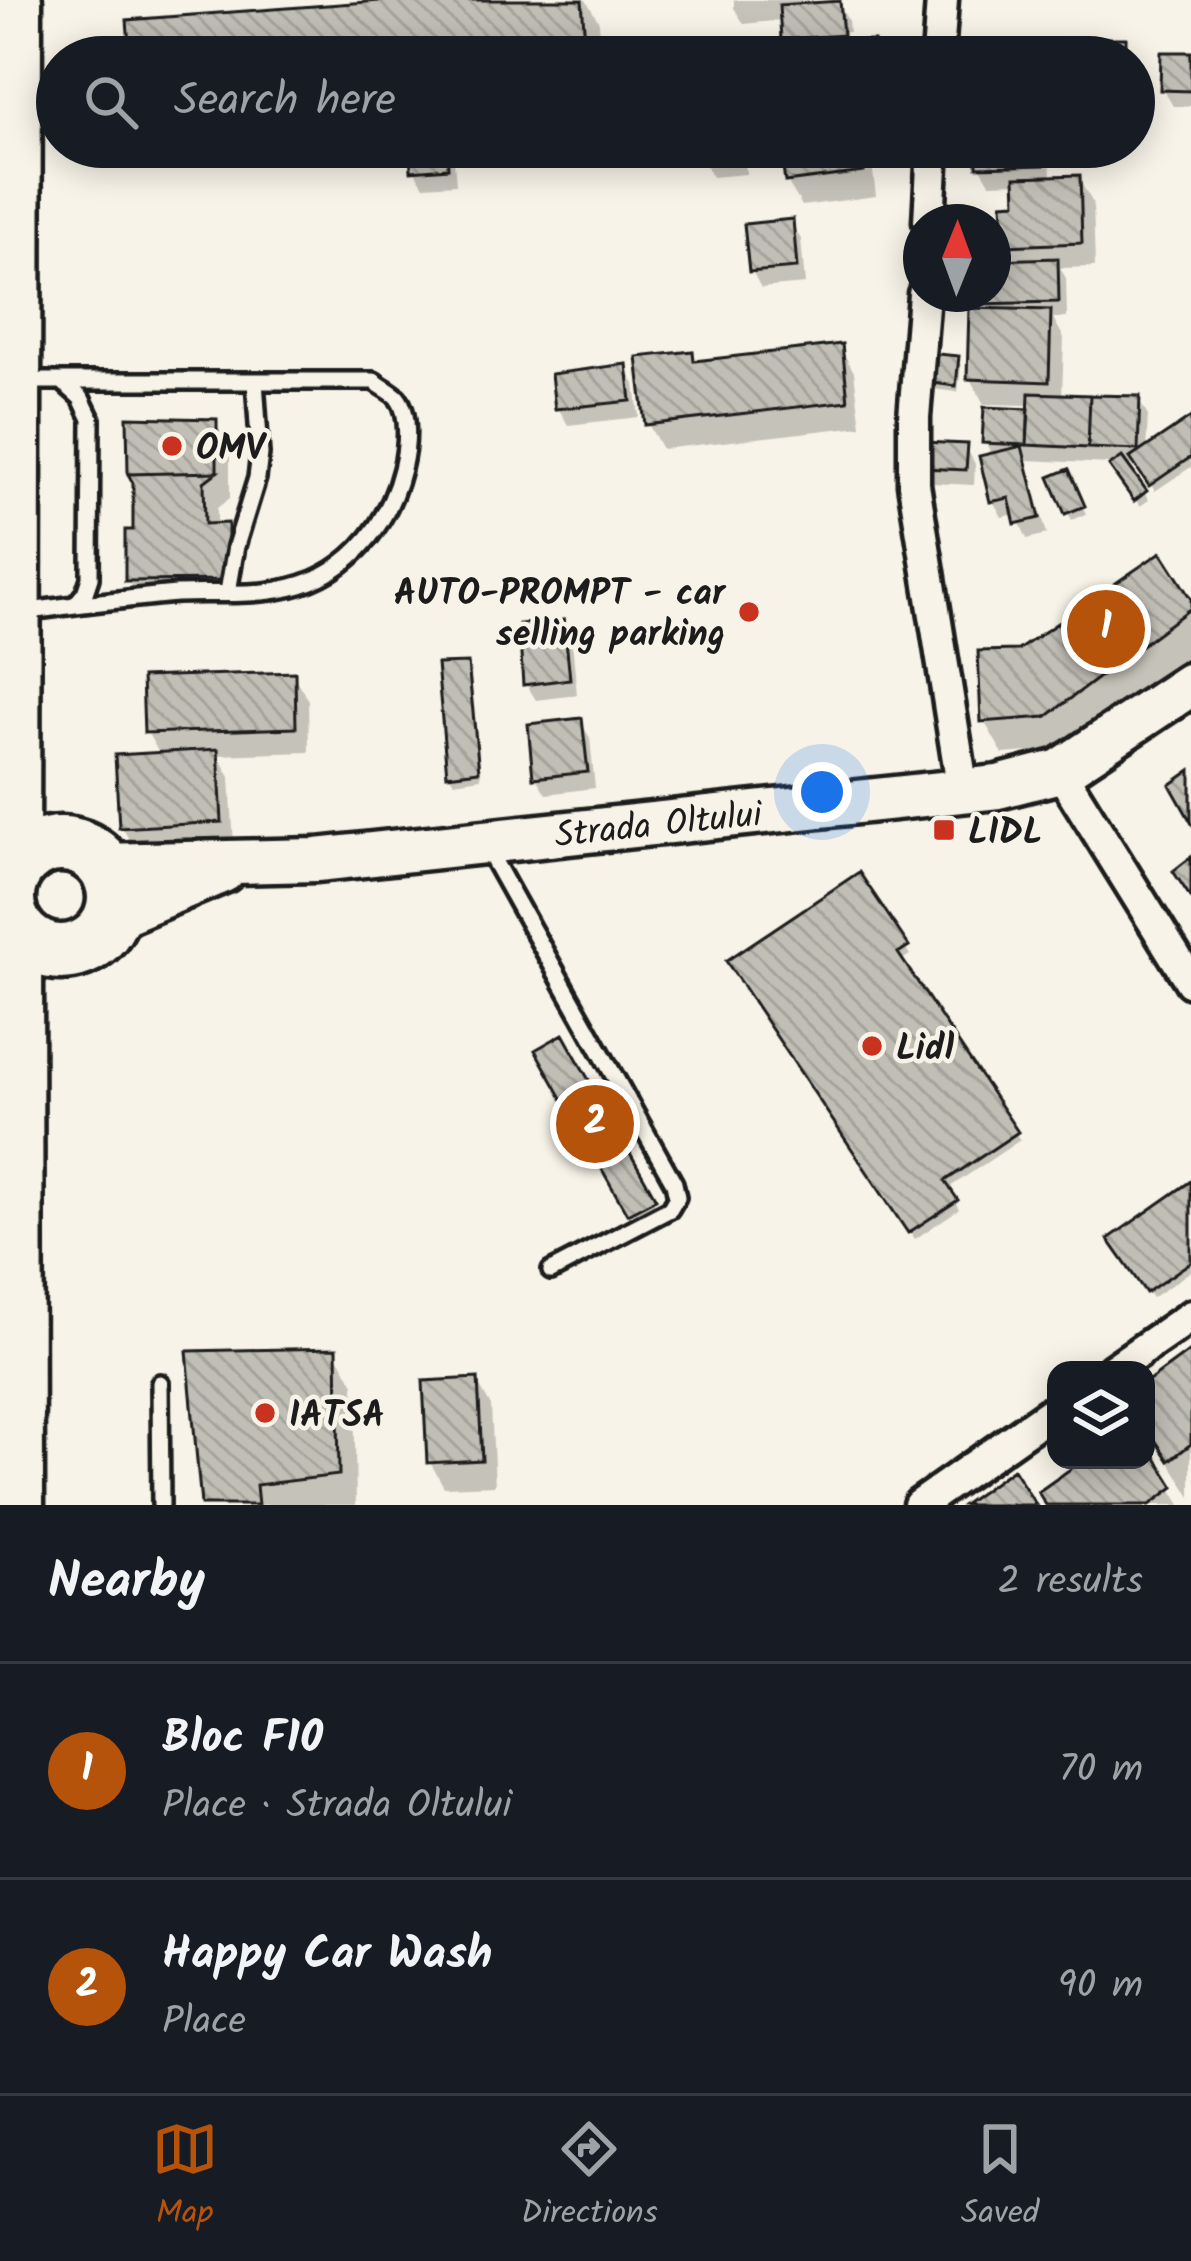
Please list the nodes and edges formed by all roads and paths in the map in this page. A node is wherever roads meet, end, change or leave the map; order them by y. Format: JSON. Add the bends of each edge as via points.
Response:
{"nodes":[{"id":1,"x":14,"y":0,"type":"edge"},
{"id":2,"x":942,"y":0,"type":"edge"},
{"id":3,"x":939,"y":36,"type":"edge"},
{"id":4,"x":932,"y":168,"type":"edge"},
{"id":5,"x":930,"y":204,"type":"edge"},
{"id":6,"x":923,"y":312,"type":"edge"},
{"id":7,"x":38,"y":381,"type":"junction"},
{"id":8,"x":255,"y":381,"type":"junction"},
{"id":9,"x":228,"y":592,"type":"junction"},
{"id":10,"x":75,"y":605,"type":"junction"},
{"id":11,"x":14,"y":614,"type":"junction"},
{"id":12,"x":1191,"y":684,"type":"edge"},
{"id":13,"x":14,"y":756,"type":"junction"},
{"id":14,"x":1060,"y":771,"type":"junction"},
{"id":15,"x":963,"y":790,"type":"junction"},
{"id":16,"x":484,"y":842,"type":"junction"},
{"id":17,"x":87,"y":855,"type":"junction"},
{"id":18,"x":240,"y":864,"type":"junction"},
{"id":19,"x":9,"y":892,"type":"edge"},
{"id":20,"x":96,"y":933,"type":"junction"},
{"id":21,"x":1191,"y":982,"type":"edge"},
{"id":22,"x":15,"y":1029,"type":"junction"},
{"id":23,"x":550,"y":1271,"type":"dead end"},
{"id":24,"x":1191,"y":1316,"type":"edge"},
{"id":25,"x":1126,"y":1361,"type":"edge"},
{"id":26,"x":160,"y":1383,"type":"dead end"},
{"id":27,"x":1047,"y":1415,"type":"edge"},
{"id":28,"x":16,"y":1505,"type":"edge"},
{"id":29,"x":161,"y":1505,"type":"edge"},
{"id":30,"x":919,"y":1505,"type":"edge"}],
"edges":[{"from":1,"to":7,"type":"highway"},
{"from":2,"to":3,"type":"street"},
{"from":4,"to":5,"type":"street"},
{"from":6,"to":15,"type":"street","via":[[914,484]]},
{"from":7,"to":8,"type":"lane"},
{"from":7,"to":10,"type":"lane","via":[[81,398],[91,419],[90,578]]},
{"from":7,"to":11,"type":"highway"},
{"from":8,"to":9,"type":"lane","via":[[260,454]]},
{"from":8,"to":9,"type":"lane","via":[[374,381],[399,399],[404,462],[377,530],[348,560],[321,579],[278,591]]},
{"from":9,"to":10,"type":"lane"},
{"from":10,"to":11,"type":"lane"},
{"from":11,"to":13,"type":"highway"},
{"from":12,"to":14,"type":"street","name":"Strada Oltului"},
{"from":13,"to":17,"type":"highway"},
{"from":13,"to":19,"type":"highway"},
{"from":14,"to":15,"type":"street","name":"Strada Oltului"},
{"from":14,"to":21,"type":"street"},
{"from":15,"to":16,"type":"street","name":"Strada Oltului"},
{"from":16,"to":18,"type":"street","name":"Strada Oltului"},
{"from":16,"to":23,"type":"lane","via":[[677,1197],[670,1209]]},
{"from":17,"to":18,"type":"street","name":"Strada Oltului"},
{"from":17,"to":19,"type":"highway","via":[[60,844],[37,850]]},
{"from":17,"to":20,"type":"highway","via":[[114,891]]},
{"from":18,"to":20,"type":"street","name":"Strada Oltului"},
{"from":19,"to":20,"type":"highway","via":[[23,936],[44,949],[56,952]]},
{"from":19,"to":22,"type":"highway"},
{"from":20,"to":22,"type":"highway"},
{"from":22,"to":28,"type":"highway"},
{"from":24,"to":25,"type":"street"},
{"from":26,"to":29,"type":"lane"},
{"from":27,"to":30,"type":"street"}]}
